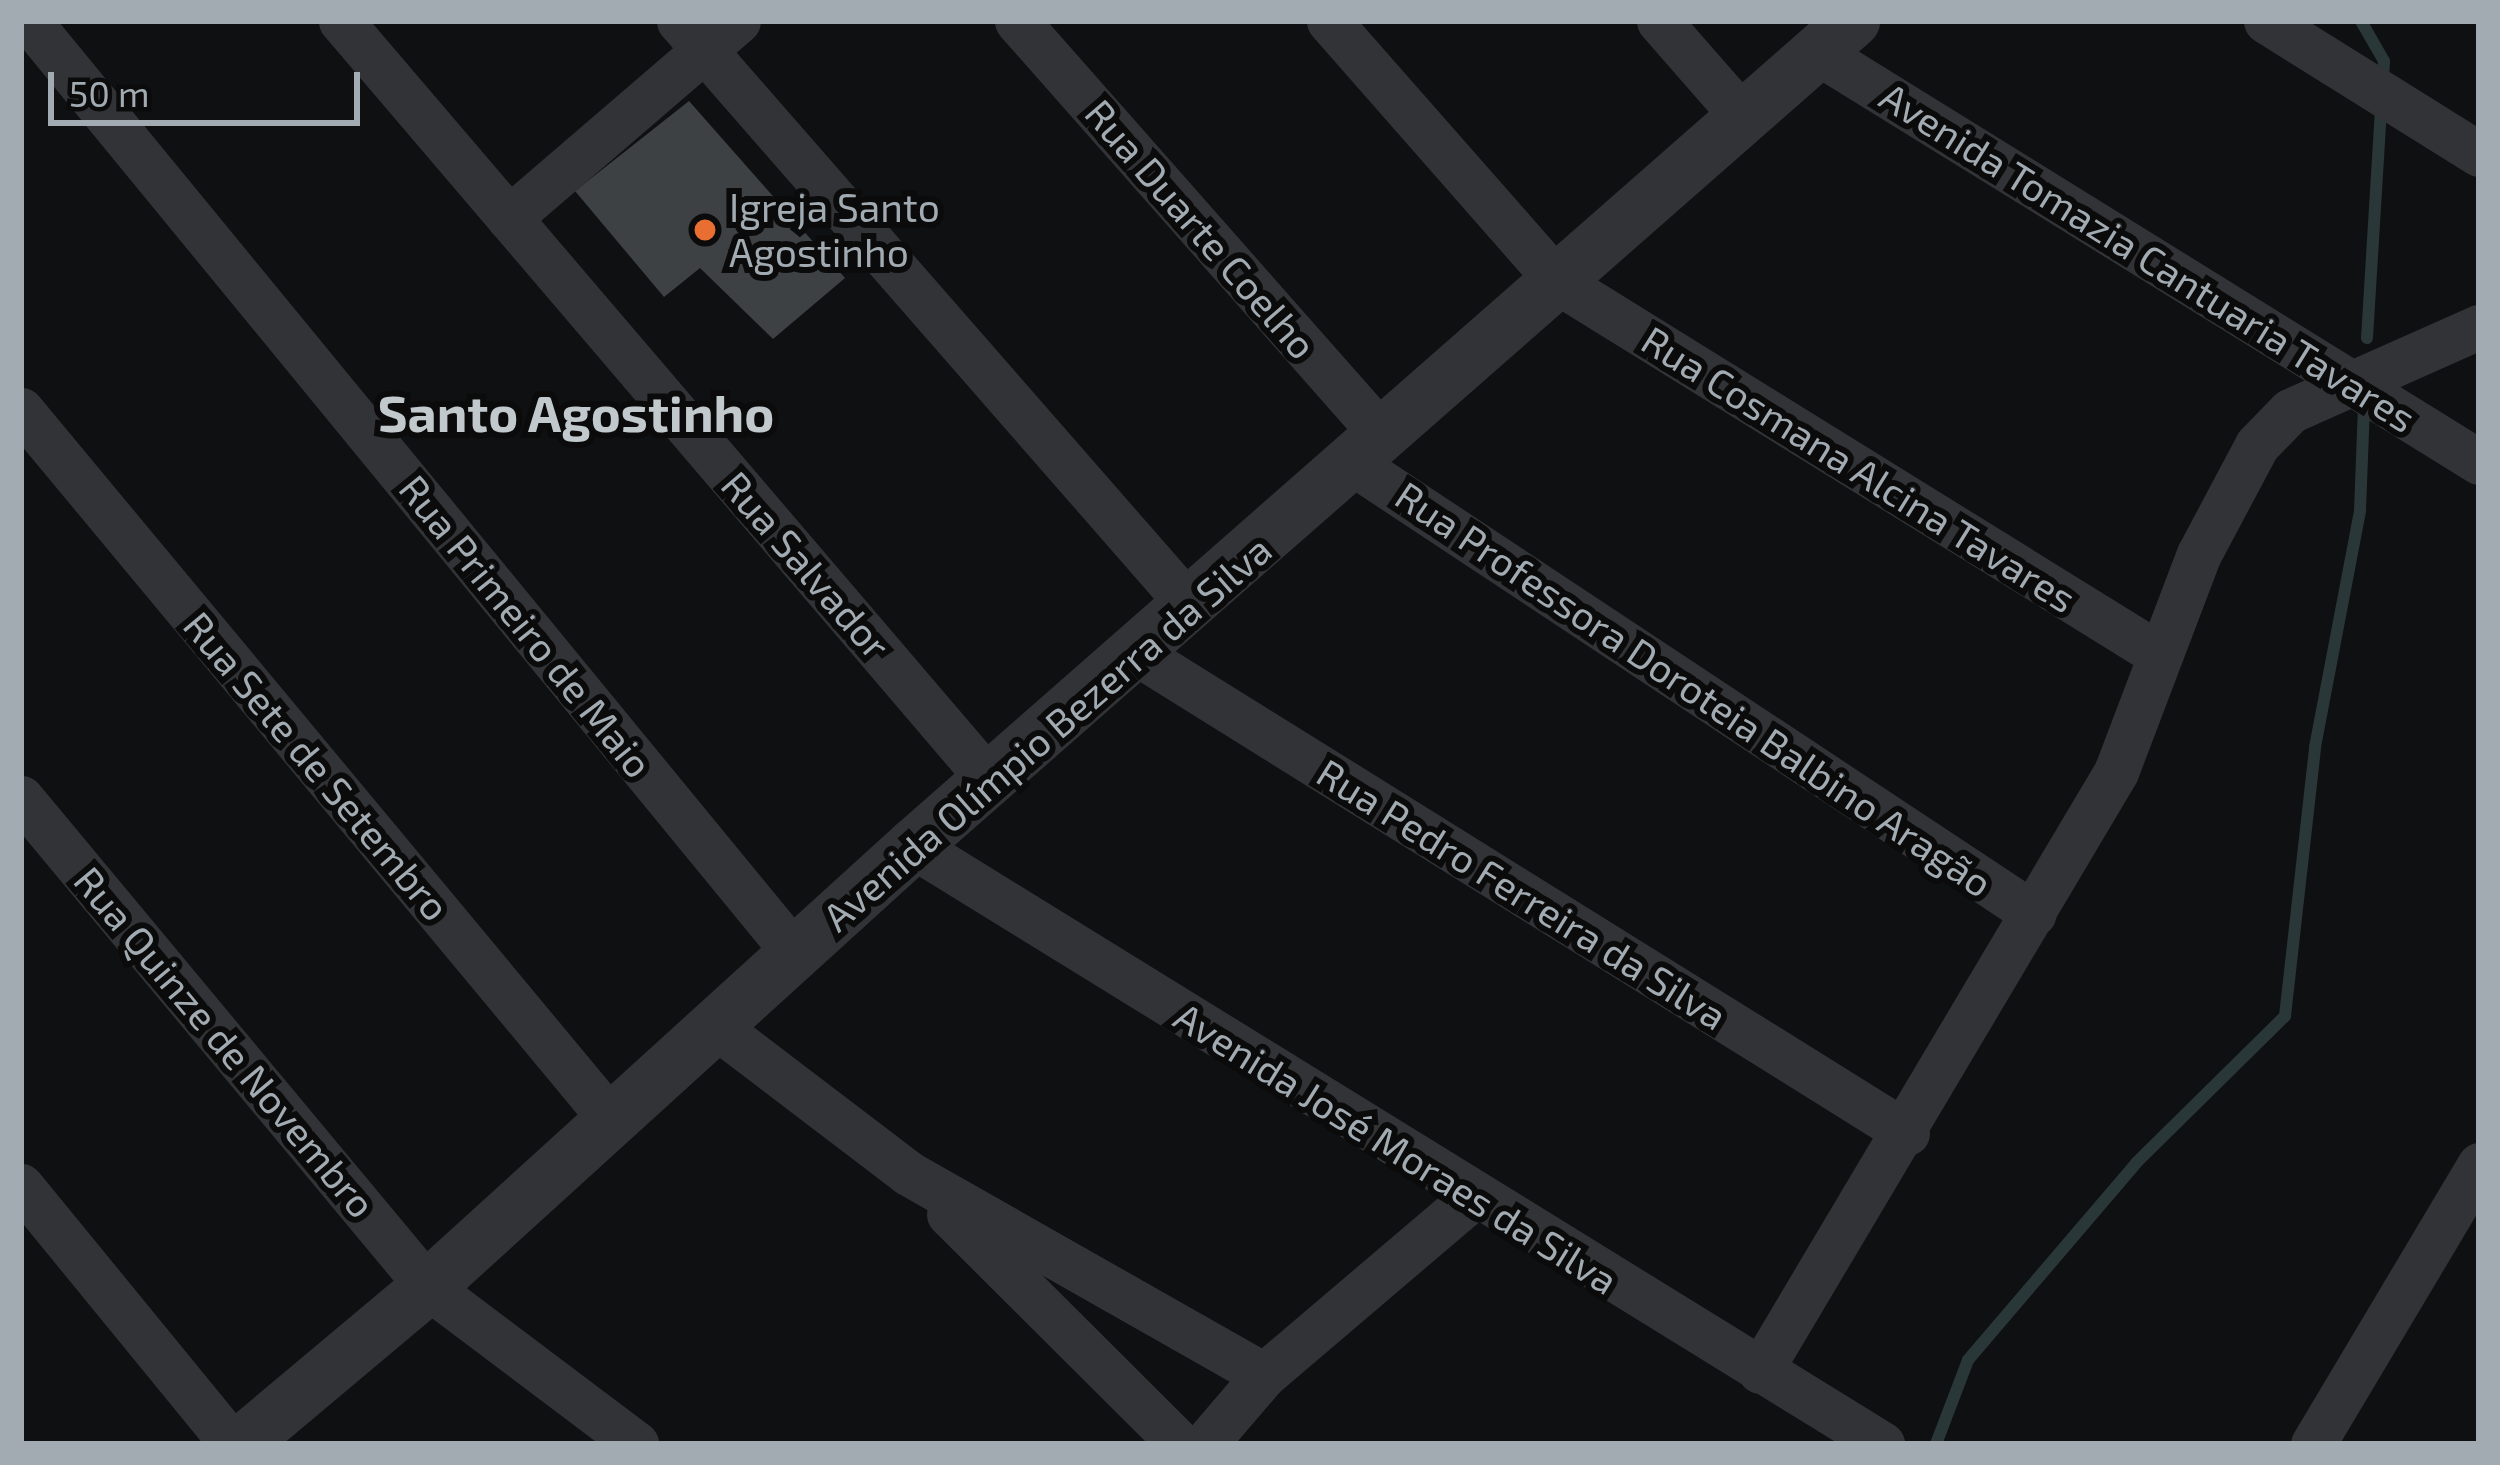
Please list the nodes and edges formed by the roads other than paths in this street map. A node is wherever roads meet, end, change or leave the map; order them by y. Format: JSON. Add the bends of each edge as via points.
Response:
{"nodes":[{"id":1,"x":28,"y":21,"type":"edge"},
{"id":2,"x":341,"y":21,"type":"edge"},
{"id":3,"x":738,"y":21,"type":"edge"},
{"id":4,"x":1017,"y":21,"type":"edge"},
{"id":5,"x":1329,"y":21,"type":"edge"},
{"id":6,"x":1659,"y":21,"type":"edge"},
{"id":7,"x":2266,"y":21,"type":"edge"},
{"id":8,"x":692,"y":36,"type":"edge"},
{"id":9,"x":1835,"y":37,"type":"edge"},
{"id":10,"x":1744,"y":118,"type":"junction"},
{"id":11,"x":2479,"y":154,"type":"edge"},
{"id":12,"x":508,"y":218,"type":"junction"},
{"id":13,"x":1558,"y":283,"type":"junction"},
{"id":14,"x":2479,"y":327,"type":"edge"},
{"id":15,"x":2349,"y":382,"type":"junction"},
{"id":16,"x":21,"y":410,"type":"edge"},
{"id":17,"x":1369,"y":450,"type":"junction"},
{"id":18,"x":2479,"y":462,"type":"edge"},
{"id":19,"x":1191,"y":607,"type":"junction"},
{"id":20,"x":1138,"y":654,"type":"junction"},
{"id":21,"x":2160,"y":655,"type":"junction"},
{"id":22,"x":990,"y":781,"type":"junction"},
{"id":23,"x":21,"y":797,"type":"edge"},
{"id":24,"x":913,"y":846,"type":"junction"},
{"id":25,"x":2034,"y":914,"type":"junction"},
{"id":26,"x":795,"y":953,"type":"junction"},
{"id":27,"x":714,"y":1025,"type":"junction"},
{"id":28,"x":613,"y":1122,"type":"junction"},
{"id":29,"x":1907,"y":1133,"type":"junction"},
{"id":30,"x":2479,"y":1165,"type":"edge"},
{"id":31,"x":908,"y":1173,"type":"junction"},
{"id":32,"x":21,"y":1186,"type":"edge"},
{"id":33,"x":1472,"y":1198,"type":"junction"},
{"id":34,"x":428,"y":1287,"type":"junction"},
{"id":35,"x":1760,"y":1371,"type":"junction"},
{"id":36,"x":1264,"y":1375,"type":"junction"},
{"id":37,"x":232,"y":1444,"type":"edge"},
{"id":38,"x":242,"y":1444,"type":"edge"},
{"id":39,"x":637,"y":1444,"type":"edge"},
{"id":40,"x":1180,"y":1444,"type":"edge"},
{"id":41,"x":1205,"y":1444,"type":"edge"},
{"id":42,"x":1882,"y":1444,"type":"edge"},
{"id":43,"x":2313,"y":1444,"type":"edge"}],
"edges":[{"from":1,"to":26,"type":"street","name":"Rua Primeiro de Maio"},
{"from":2,"to":12,"type":"street","name":"Rua Salvador"},
{"from":3,"to":8,"type":"street"},
{"from":4,"to":17,"type":"street","name":"Rua Duarte Coelho"},
{"from":5,"to":13,"type":"street","name":"Rua Cosmana Alcina Tavares"},
{"from":6,"to":10,"type":"street"},
{"from":7,"to":11,"type":"street"},
{"from":8,"to":12,"type":"street"},
{"from":8,"to":19,"type":"street"},
{"from":9,"to":10,"type":"street","name":"Avenida Olímpio Bezerra da Silva"},
{"from":9,"to":15,"type":"street","name":"Avenida Tomazia Cantuaria Tavares"},
{"from":10,"to":13,"type":"street","name":"Avenida Olímpio Bezerra da Silva"},
{"from":12,"to":22,"type":"street","name":"Rua Salvador"},
{"from":13,"to":17,"type":"street","name":"Avenida Olímpio Bezerra da Silva"},
{"from":13,"to":21,"type":"street","name":"Rua Cosmana Alcina Tavares"},
{"from":14,"to":15,"type":"street"},
{"from":15,"to":18,"type":"street","name":"Avenida Tomazia Cantuaria Tavares"},
{"from":15,"to":21,"type":"street","via":[[2290,411],[2257,445],[2199,554]]},
{"from":16,"to":28,"type":"street","name":"Rua Sete de Setembro"},
{"from":17,"to":19,"type":"street","name":"Avenida Olímpio Bezerra da Silva"},
{"from":17,"to":25,"type":"street","name":"Rua Professora Doroteia Balbino Aragão"},
{"from":19,"to":20,"type":"street","name":"Avenida Olímpio Bezerra da Silva"},
{"from":20,"to":22,"type":"street","name":"Avenida Olímpio Bezerra da Silva"},
{"from":20,"to":29,"type":"street","name":"Rua Pedro Ferreira da Silva"},
{"from":21,"to":25,"type":"street","via":[[2125,754]]},
{"from":22,"to":24,"type":"street","name":"Avenida Olímpio Bezerra da Silva"},
{"from":23,"to":34,"type":"street","name":"Rua Quinze de Novembro"},
{"from":24,"to":26,"type":"street","name":"Avenida Olímpio Bezerra da Silva"},
{"from":24,"to":33,"type":"street","name":"Avenida José Moraes da Silva"},
{"from":25,"to":29,"type":"street"},
{"from":26,"to":27,"type":"street","name":"Avenida Olímpio Bezerra da Silva"},
{"from":27,"to":28,"type":"street","name":"Avenida Olímpio Bezerra da Silva"},
{"from":27,"to":31,"type":"street"},
{"from":28,"to":34,"type":"street","name":"Avenida Olímpio Bezerra da Silva"},
{"from":29,"to":35,"type":"street"},
{"from":30,"to":43,"type":"street"},
{"from":31,"to":36,"type":"street"},
{"from":31,"to":40,"type":"street"},
{"from":32,"to":37,"type":"street"},
{"from":33,"to":35,"type":"street","name":"Avenida José Moraes da Silva"},
{"from":33,"to":36,"type":"street"},
{"from":34,"to":38,"type":"street","name":"Avenida Olímpio Bezerra da Silva"},
{"from":34,"to":39,"type":"street","name":"Rua Quinze de Novembro"},
{"from":35,"to":42,"type":"street","name":"Avenida José Moraes da Silva"},
{"from":36,"to":41,"type":"street"}]}
